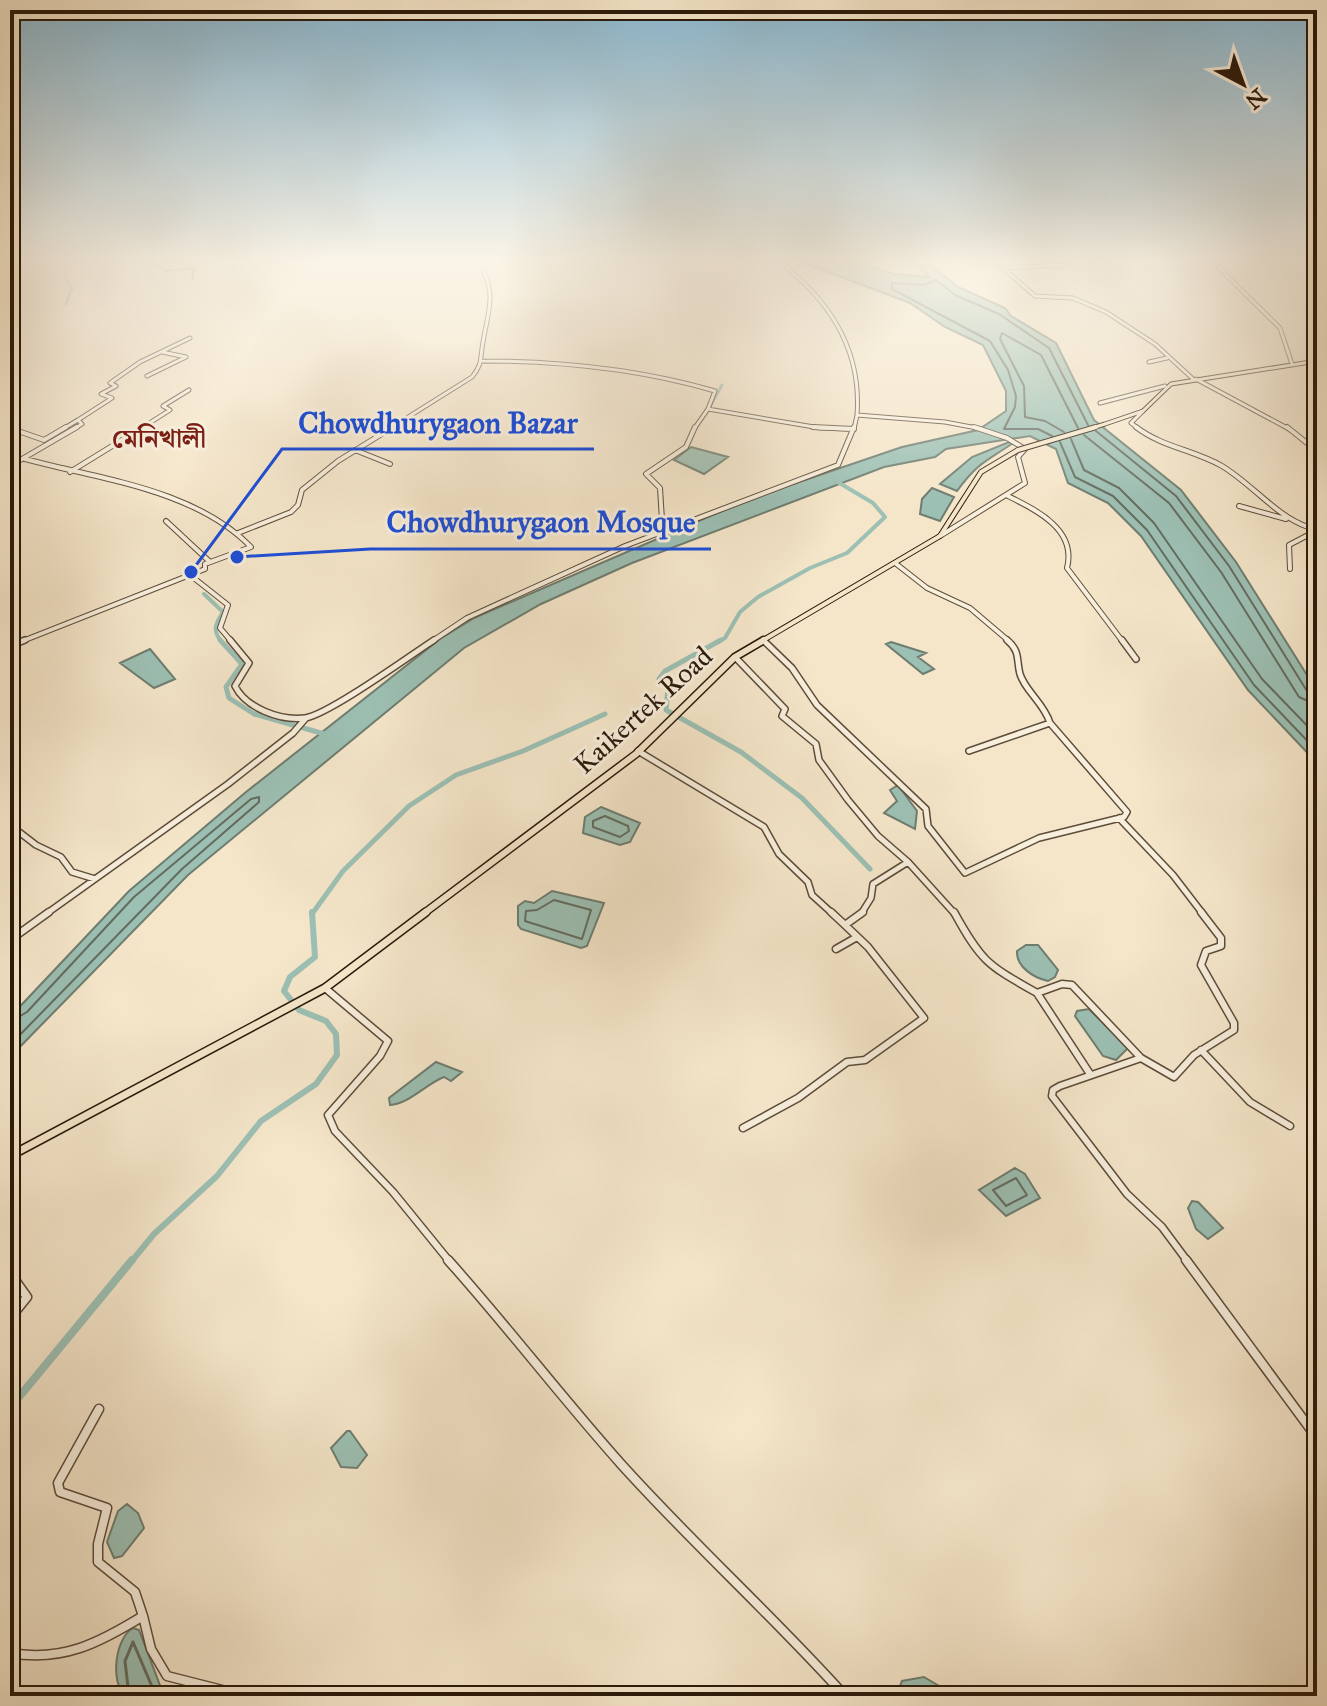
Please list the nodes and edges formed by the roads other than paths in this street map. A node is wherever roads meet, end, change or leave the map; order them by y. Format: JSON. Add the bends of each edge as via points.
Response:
{"nodes":[{"id":1,"x":185,"y":341,"type":"edge"},
{"id":2,"x":483,"y":341,"type":"edge"},
{"id":3,"x":848,"y":341,"type":"edge"},
{"id":4,"x":1150,"y":341,"type":"edge"},
{"id":5,"x":1284,"y":341,"type":"edge"},
{"id":6,"x":162,"y":352,"type":"junction"},
{"id":7,"x":1168,"y":358,"type":"junction"},
{"id":8,"x":482,"y":361,"type":"junction"},
{"id":9,"x":1317,"y":361,"type":"edge"},
{"id":10,"x":1149,"y":362,"type":"dead end"},
{"id":11,"x":1292,"y":364,"type":"junction"},
{"id":12,"x":147,"y":376,"type":"dead end"},
{"id":13,"x":1195,"y":379,"type":"junction"},
{"id":14,"x":1165,"y":386,"type":"junction"},
{"id":15,"x":189,"y":390,"type":"dead end"},
{"id":16,"x":1100,"y":403,"type":"dead end"},
{"id":17,"x":710,"y":410,"type":"junction"},
{"id":18,"x":1143,"y":411,"type":"junction"},
{"id":19,"x":857,"y":415,"type":"junction"},
{"id":20,"x":78,"y":420,"type":"junction"},
{"id":21,"x":854,"y":429,"type":"junction"},
{"id":22,"x":10,"y":433,"type":"edge"},
{"id":23,"x":354,"y":450,"type":"junction"},
{"id":24,"x":1317,"y":451,"type":"edge"},
{"id":25,"x":25,"y":459,"type":"junction"},
{"id":26,"x":390,"y":464,"type":"dead end"},
{"id":27,"x":10,"y":466,"type":"edge"},
{"id":28,"x":69,"y":473,"type":"junction"},
{"id":29,"x":1006,"y":495,"type":"junction"},
{"id":30,"x":1239,"y":506,"type":"dead end"},
{"id":31,"x":1287,"y":520,"type":"junction"},
{"id":32,"x":166,"y":521,"type":"dead end"},
{"id":33,"x":1308,"y":527,"type":"junction"},
{"id":34,"x":1317,"y":527,"type":"edge"},
{"id":35,"x":670,"y":528,"type":"junction"},
{"id":36,"x":238,"y":533,"type":"junction"},
{"id":37,"x":1315,"y":534,"type":"edge"},
{"id":38,"x":940,"y":536,"type":"junction"},
{"id":39,"x":210,"y":562,"type":"junction"},
{"id":40,"x":895,"y":563,"type":"junction"},
{"id":41,"x":1290,"y":569,"type":"dead end"},
{"id":42,"x":190,"y":575,"type":"junction"},
{"id":43,"x":10,"y":633,"type":"edge"},
{"id":44,"x":763,"y":640,"type":"junction"},
{"id":45,"x":18,"y":643,"type":"junction"},
{"id":46,"x":10,"y":646,"type":"edge"},
{"id":47,"x":735,"y":657,"type":"junction"},
{"id":48,"x":1136,"y":659,"type":"dead end"},
{"id":49,"x":305,"y":720,"type":"junction"},
{"id":50,"x":1050,"y":723,"type":"junction"},
{"id":51,"x":638,"y":751,"type":"junction"},
{"id":52,"x":969,"y":751,"type":"dead end"},
{"id":53,"x":1119,"y":818,"type":"junction"},
{"id":54,"x":10,"y":825,"type":"edge"},
{"id":55,"x":908,"y":862,"type":"junction"},
{"id":56,"x":95,"y":879,"type":"junction"},
{"id":57,"x":845,"y":925,"type":"junction"},
{"id":58,"x":857,"y":937,"type":"junction"},
{"id":59,"x":10,"y":940,"type":"edge"},
{"id":60,"x":836,"y":949,"type":"dead end"},
{"id":61,"x":325,"y":988,"type":"junction"},
{"id":62,"x":1037,"y":993,"type":"junction"},
{"id":63,"x":1201,"y":1050,"type":"junction"},
{"id":64,"x":1141,"y":1058,"type":"junction"},
{"id":65,"x":1090,"y":1074,"type":"junction"},
{"id":66,"x":1290,"y":1126,"type":"dead end"},
{"id":67,"x":743,"y":1128,"type":"dead end"},
{"id":68,"x":10,"y":1156,"type":"edge"},
{"id":69,"x":10,"y":1273,"type":"edge"},
{"id":70,"x":10,"y":1318,"type":"edge"},
{"id":71,"x":99,"y":1409,"type":"dead end"},
{"id":72,"x":1317,"y":1438,"type":"edge"},
{"id":73,"x":143,"y":1616,"type":"junction"},
{"id":74,"x":10,"y":1653,"type":"edge"},
{"id":75,"x":246,"y":1695,"type":"edge"},
{"id":76,"x":268,"y":1696,"type":"edge"},
{"id":77,"x":845,"y":1696,"type":"edge"}],
"edges":[{"from":1,"to":6,"type":"street"},
{"from":2,"to":8,"type":"street"},
{"from":3,"to":19,"type":"street","via":[[858,374]]},
{"from":4,"to":7,"type":"street"},
{"from":5,"to":11,"type":"street"},
{"from":6,"to":12,"type":"street","via":[[186,357]]},
{"from":6,"to":20,"type":"street","via":[[112,381],[116,386],[101,394],[112,398]]},
{"from":7,"to":10,"type":"street"},
{"from":7,"to":13,"type":"street"},
{"from":8,"to":17,"type":"street","via":[[665,379],[715,391]]},
{"from":8,"to":23,"type":"street","via":[[465,384]]},
{"from":9,"to":11,"type":"main road"},
{"from":11,"to":13,"type":"main road"},
{"from":13,"to":14,"type":"main road"},
{"from":13,"to":24,"type":"street","via":[[1282,423]]},
{"from":14,"to":16,"type":"street"},
{"from":14,"to":18,"type":"main road","name":"Kaikertek Road"},
{"from":15,"to":28,"type":"street","via":[[163,406],[170,410]]},
{"from":17,"to":21,"type":"street"},
{"from":17,"to":35,"type":"street","via":[[686,447],[646,474],[660,488],[662,520]]},
{"from":18,"to":31,"type":"street","via":[[1131,423],[1152,439],[1220,465],[1278,507]]},
{"from":18,"to":38,"type":"main road","name":"Kaikertek Road","bridge":true,"via":[[996,460],[981,472]]},
{"from":19,"to":21,"type":"street"},
{"from":19,"to":29,"type":"street","via":[[977,426],[1012,439],[1026,451],[1018,457],[1026,481]]},
{"from":20,"to":22,"type":"street","via":[[44,440]]},
{"from":20,"to":25,"type":"street","via":[[83,423]]},
{"from":21,"to":35,"type":"street","via":[[838,465]]},
{"from":23,"to":26,"type":"street"},
{"from":23,"to":36,"type":"street","via":[[302,490],[291,512]]},
{"from":25,"to":27,"type":"street"},
{"from":25,"to":28,"type":"street"},
{"from":28,"to":36,"type":"street","via":[[177,500]]},
{"from":29,"to":38,"type":"street"},
{"from":29,"to":48,"type":"street","via":[[1064,534],[1071,562],[1067,568]]},
{"from":30,"to":31,"type":"street"},
{"from":31,"to":33,"type":"street"},
{"from":32,"to":39,"type":"street"},
{"from":33,"to":34,"type":"street"},
{"from":33,"to":37,"type":"street"},
{"from":35,"to":49,"type":"street","via":[[467,618]]},
{"from":36,"to":39,"type":"street","via":[[251,547]]},
{"from":37,"to":41,"type":"street","via":[[1289,545]]},
{"from":38,"to":40,"type":"main road","name":"Kaikertek Road"},
{"from":39,"to":42,"type":"street"},
{"from":40,"to":44,"type":"main road","name":"Kaikertek Road"},
{"from":40,"to":50,"type":"street","via":[[927,588],[970,608],[1012,644],[1019,655],[1020,676],[1045,707]]},
{"from":42,"to":45,"type":"street"},
{"from":42,"to":49,"type":"street","via":[[228,605],[220,628],[249,663],[235,686],[238,694],[262,711]]},
{"from":43,"to":45,"type":"street"},
{"from":44,"to":47,"type":"main road","name":"Kaikertek Road"},
{"from":44,"to":53,"type":"street","via":[[792,668],[817,705],[926,809],[928,826],[965,873],[1039,838]]},
{"from":45,"to":46,"type":"street"},
{"from":47,"to":51,"type":"main road","name":"Kaikertek Road"},
{"from":47,"to":55,"type":"street","via":[[785,709],[782,716],[816,744],[819,760],[878,836]]},
{"from":49,"to":56,"type":"street"},
{"from":50,"to":52,"type":"street"},
{"from":50,"to":53,"type":"street","via":[[1123,806],[1127,814]]},
{"from":51,"to":57,"type":"street","via":[[764,827],[779,854],[808,882],[812,895]]},
{"from":51,"to":61,"type":"main road","name":"Kaikertek Road"},
{"from":53,"to":63,"type":"street","via":[[1173,875],[1221,938],[1221,946],[1201,955],[1201,965],[1234,1030]]},
{"from":54,"to":56,"type":"street","via":[[61,857],[72,872]]},
{"from":55,"to":57,"type":"street","via":[[873,884],[866,911]]},
{"from":55,"to":62,"type":"street","via":[[954,912],[976,952]]},
{"from":56,"to":59,"type":"street"},
{"from":57,"to":58,"type":"street"},
{"from":58,"to":60,"type":"street"},
{"from":58,"to":67,"type":"street","via":[[924,1018],[865,1060],[847,1062],[798,1098]]},
{"from":61,"to":68,"type":"main road","name":"Kaikertek Road"},
{"from":61,"to":77,"type":"street","via":[[388,1041],[328,1115],[335,1131],[393,1192],[624,1467]]},
{"from":62,"to":64,"type":"street","via":[[1072,985]]},
{"from":62,"to":65,"type":"street"},
{"from":63,"to":64,"type":"street","via":[[1172,1078]]},
{"from":63,"to":66,"type":"street","via":[[1250,1102]]},
{"from":64,"to":65,"type":"street"},
{"from":65,"to":72,"type":"street","via":[[1053,1090],[1052,1096],[1127,1194],[1162,1227]]},
{"from":69,"to":70,"type":"street","via":[[27,1297]]},
{"from":71,"to":73,"type":"street","via":[[58,1483],[60,1492],[107,1508],[98,1562],[135,1592]]},
{"from":73,"to":74,"type":"street","via":[[75,1654]]},
{"from":73,"to":75,"type":"street","via":[[151,1649],[167,1676]]},
{"from":75,"to":76,"type":"street"}]}
